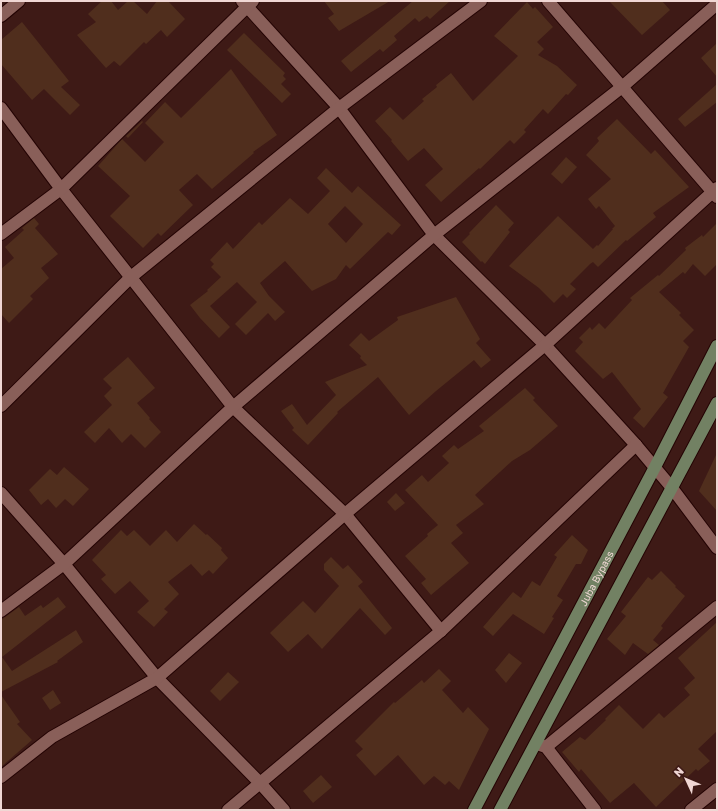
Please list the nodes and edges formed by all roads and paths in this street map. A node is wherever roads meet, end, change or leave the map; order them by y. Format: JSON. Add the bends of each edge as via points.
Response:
{"nodes":[{"id":1,"x":19,"y":1,"type":"edge"},
{"id":2,"x":481,"y":1,"type":"edge"},
{"id":3,"x":548,"y":1,"type":"edge"},
{"id":4,"x":248,"y":3,"type":"edge"},
{"id":5,"x":717,"y":4,"type":"edge"},
{"id":6,"x":1,"y":16,"type":"edge"},
{"id":7,"x":622,"y":87,"type":"junction"},
{"id":8,"x":1,"y":108,"type":"edge"},
{"id":9,"x":339,"y":108,"type":"junction"},
{"id":10,"x":61,"y":189,"type":"junction"},
{"id":11,"x":715,"y":192,"type":"edge"},
{"id":12,"x":1,"y":234,"type":"edge"},
{"id":13,"x":434,"y":235,"type":"junction"},
{"id":14,"x":131,"y":277,"type":"junction"},
{"id":15,"x":544,"y":345,"type":"junction"},
{"id":16,"x":717,"y":346,"type":"edge"},
{"id":17,"x":717,"y":402,"type":"edge"},
{"id":18,"x":1,"y":406,"type":"edge"},
{"id":19,"x":233,"y":406,"type":"junction"},
{"id":20,"x":636,"y":445,"type":"junction"},
{"id":21,"x":655,"y":467,"type":"junction"},
{"id":22,"x":672,"y":488,"type":"junction"},
{"id":23,"x":1,"y":493,"type":"edge"},
{"id":24,"x":345,"y":514,"type":"junction"},
{"id":25,"x":717,"y":548,"type":"edge"},
{"id":26,"x":64,"y":564,"type":"junction"},
{"id":27,"x":717,"y":607,"type":"edge"},
{"id":28,"x":1,"y":611,"type":"edge"},
{"id":29,"x":441,"y":631,"type":"junction"},
{"id":30,"x":157,"y":678,"type":"junction"},
{"id":31,"x":541,"y":745,"type":"junction"},
{"id":32,"x":1,"y":777,"type":"edge"},
{"id":33,"x":260,"y":783,"type":"junction"},
{"id":34,"x":717,"y":789,"type":"edge"},
{"id":35,"x":228,"y":810,"type":"edge"},
{"id":36,"x":284,"y":810,"type":"edge"},
{"id":37,"x":474,"y":810,"type":"edge"},
{"id":38,"x":500,"y":810,"type":"edge"},
{"id":39,"x":595,"y":810,"type":"edge"},
{"id":40,"x":691,"y":810,"type":"edge"}],
"edges":[{"from":1,"to":6,"type":"street"},
{"from":2,"to":9,"type":"street"},
{"from":3,"to":7,"type":"street"},
{"from":4,"to":9,"type":"street"},
{"from":4,"to":10,"type":"street"},
{"from":5,"to":7,"type":"street"},
{"from":7,"to":11,"type":"street"},
{"from":7,"to":13,"type":"street"},
{"from":8,"to":10,"type":"street"},
{"from":9,"to":13,"type":"street"},
{"from":9,"to":14,"type":"street"},
{"from":10,"to":12,"type":"street"},
{"from":10,"to":14,"type":"street"},
{"from":11,"to":15,"type":"street"},
{"from":13,"to":15,"type":"street"},
{"from":13,"to":19,"type":"street"},
{"from":14,"to":18,"type":"street"},
{"from":14,"to":19,"type":"street"},
{"from":15,"to":20,"type":"street"},
{"from":15,"to":24,"type":"street"},
{"from":16,"to":21,"type":"main road","name":"Juba Bypass"},
{"from":17,"to":22,"type":"main road"},
{"from":19,"to":24,"type":"street"},
{"from":19,"to":26,"type":"street"},
{"from":20,"to":21,"type":"street"},
{"from":20,"to":29,"type":"street"},
{"from":21,"to":22,"type":"street"},
{"from":21,"to":37,"type":"main road","name":"Juba Bypass"},
{"from":22,"to":25,"type":"street"},
{"from":22,"to":31,"type":"main road"},
{"from":23,"to":26,"type":"street"},
{"from":24,"to":29,"type":"street"},
{"from":24,"to":30,"type":"street"},
{"from":26,"to":28,"type":"street"},
{"from":26,"to":30,"type":"street"},
{"from":27,"to":31,"type":"street"},
{"from":29,"to":33,"type":"street"},
{"from":30,"to":32,"type":"street","via":[[52,737]]},
{"from":30,"to":33,"type":"street"},
{"from":31,"to":38,"type":"main road"},
{"from":31,"to":39,"type":"street"},
{"from":33,"to":35,"type":"street"},
{"from":33,"to":36,"type":"street"},
{"from":34,"to":40,"type":"street"}]}
